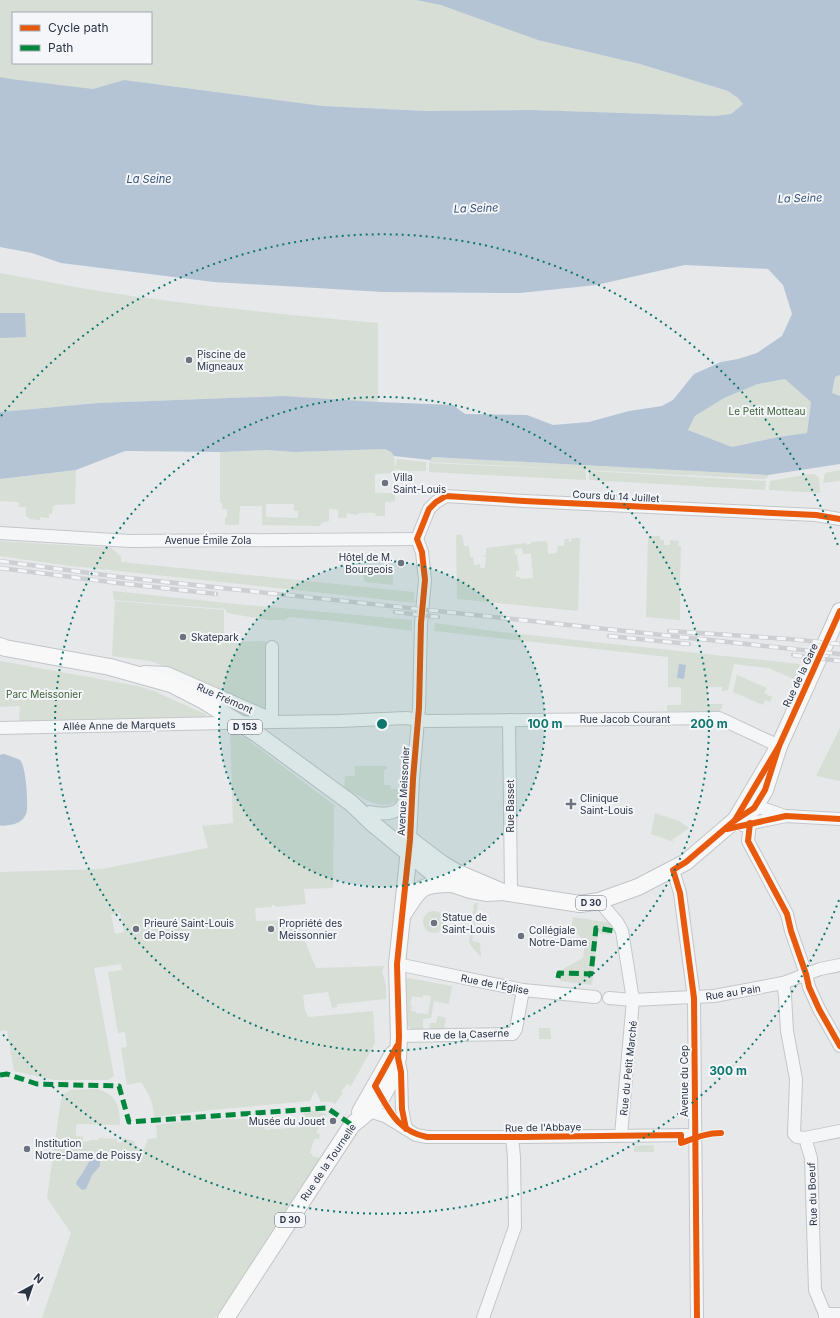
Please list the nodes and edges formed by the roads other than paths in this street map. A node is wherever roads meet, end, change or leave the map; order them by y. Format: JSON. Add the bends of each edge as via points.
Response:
{"nodes":[{"id":1,"x":840,"y":518,"type":"edge"},
{"id":2,"x":0,"y":533,"type":"edge"},
{"id":3,"x":417,"y":540,"type":"junction"},
{"id":4,"x":840,"y":611,"type":"edge"},
{"id":5,"x":272,"y":647,"type":"dead end"},
{"id":6,"x":2,"y":648,"type":"edge"},
{"id":7,"x":128,"y":671,"type":"junction"},
{"id":8,"x":418,"y":720,"type":"junction"},
{"id":9,"x":509,"y":720,"type":"junction"},
{"id":10,"x":238,"y":722,"type":"junction"},
{"id":11,"x":272,"y":722,"type":"junction"},
{"id":12,"x":0,"y":728,"type":"edge"},
{"id":13,"x":779,"y":746,"type":"junction"},
{"id":14,"x":413,"y":779,"type":"junction"},
{"id":15,"x":351,"y":803,"type":"junction"},
{"id":16,"x":751,"y":803,"type":"junction"},
{"id":17,"x":370,"y":812,"type":"junction"},
{"id":18,"x":786,"y":816,"type":"junction"},
{"id":19,"x":840,"y":819,"type":"edge"},
{"id":20,"x":736,"y":824,"type":"junction"},
{"id":21,"x":410,"y":847,"type":"junction"},
{"id":22,"x":673,"y":870,"type":"junction"},
{"id":23,"x":451,"y":884,"type":"junction"},
{"id":24,"x":507,"y":892,"type":"junction"},
{"id":25,"x":599,"y":901,"type":"junction"},
{"id":26,"x":402,"y":915,"type":"junction"},
{"id":27,"x":397,"y":964,"type":"junction"},
{"id":28,"x":840,"y":965,"type":"edge"},
{"id":29,"x":806,"y":974,"type":"junction"},
{"id":30,"x":783,"y":983,"type":"junction"},
{"id":31,"x":523,"y":990,"type":"junction"},
{"id":32,"x":595,"y":997,"type":"dead end"},
{"id":33,"x":609,"y":998,"type":"dead end"},
{"id":34,"x":694,"y":998,"type":"junction"},
{"id":35,"x":633,"y":1000,"type":"junction"},
{"id":36,"x":398,"y":1046,"type":"junction"},
{"id":37,"x":840,"y":1046,"type":"edge"},
{"id":38,"x":381,"y":1091,"type":"junction"},
{"id":39,"x":402,"y":1102,"type":"junction"},
{"id":40,"x":369,"y":1112,"type":"junction"},
{"id":41,"x":354,"y":1122,"type":"junction"},
{"id":42,"x":406,"y":1129,"type":"junction"},
{"id":43,"x":840,"y":1131,"type":"edge"},
{"id":44,"x":695,"y":1135,"type":"junction"},
{"id":45,"x":621,"y":1136,"type":"junction"},
{"id":46,"x":512,"y":1137,"type":"junction"},
{"id":47,"x":805,"y":1138,"type":"junction"},
{"id":48,"x":840,"y":1314,"type":"edge"},
{"id":49,"x":825,"y":1316,"type":"edge"},
{"id":50,"x":226,"y":1318,"type":"edge"},
{"id":51,"x":483,"y":1318,"type":"edge"},
{"id":52,"x":698,"y":1318,"type":"edge"}],
"edges":[{"from":1,"to":3,"type":"street","name":"Cours du 14 Juillet","via":[[446,496],[429,509]]},
{"from":2,"to":3,"type":"street","name":"Avenue Émile Zola","via":[[130,541]]},
{"from":3,"to":8,"type":"street","name":"Avenue Meissonier","via":[[422,552],[425,580]]},
{"from":4,"to":13,"type":"main road","name":"Rue de la Gare","number":"D 30"},
{"from":5,"to":11,"type":"street"},
{"from":6,"to":7,"type":"main road","number":"D 153"},
{"from":7,"to":10,"type":"main road","number":"D 153","via":[[171,684]]},
{"from":7,"to":11,"type":"street","name":"Rue Frémont","via":[[167,673],[265,716]]},
{"from":8,"to":9,"type":"street","name":"Rue Jacob Courant"},
{"from":8,"to":11,"type":"street","via":[[406,718]]},
{"from":8,"to":14,"type":"street","name":"Avenue Meissonier"},
{"from":9,"to":13,"type":"street","name":"Rue Jacob Courant","via":[[719,718]]},
{"from":9,"to":24,"type":"street","name":"Rue Basset"},
{"from":10,"to":11,"type":"street","name":"Allée Anne de Marquets"},
{"from":10,"to":12,"type":"street","name":"Allée Anne de Marquets"},
{"from":10,"to":15,"type":"main road","number":"D 153"},
{"from":13,"to":16,"type":"main road","name":"Rue de la Gare","number":"D 30","via":[[766,790]]},
{"from":14,"to":17,"type":"street","via":[[400,808],[383,814]]},
{"from":14,"to":21,"type":"street","name":"Avenue Meissonier"},
{"from":15,"to":17,"type":"main road","number":"D 30"},
{"from":15,"to":21,"type":"main road","number":"D 153","via":[[372,823]]},
{"from":16,"to":18,"type":"street"},
{"from":16,"to":20,"type":"main road","name":"Rue de la Gare","number":"D 30","via":[[751,811]]},
{"from":17,"to":21,"type":"main road","number":"D 30"},
{"from":18,"to":19,"type":"street"},
{"from":18,"to":20,"type":"street"},
{"from":20,"to":22,"type":"main road","number":"D 30"},
{"from":20,"to":29,"type":"street","via":[[748,840],[788,914],[791,931]]},
{"from":21,"to":23,"type":"main road","number":"D 153","via":[[434,874]]},
{"from":21,"to":24,"type":"main road","number":"D 30","via":[[456,872]]},
{"from":21,"to":26,"type":"main road","name":"Avenue Meissonier","number":"D 30"},
{"from":22,"to":25,"type":"main road","number":"D 30","via":[[638,887]]},
{"from":22,"to":34,"type":"street","name":"Avenue du Cep","via":[[680,893]]},
{"from":23,"to":24,"type":"main road","number":"D 153","via":[[478,892]]},
{"from":23,"to":26,"type":"main road","number":"D 30","via":[[434,885],[418,891]]},
{"from":24,"to":25,"type":"main road","number":"D 30","via":[[580,904]]},
{"from":25,"to":35,"type":"street","name":"Rue du Petit Marché","via":[[622,931]]},
{"from":26,"to":27,"type":"main road","name":"Avenue Meissonier","number":"D 30"},
{"from":27,"to":31,"type":"street","name":"Rue de l'Église"},
{"from":27,"to":36,"type":"main road","name":"Avenue Meissonier","number":"D 30"},
{"from":28,"to":29,"type":"street","name":"Rue au Pain"},
{"from":29,"to":30,"type":"street","name":"Rue au Pain"},
{"from":29,"to":37,"type":"street","via":[[819,1009]]},
{"from":30,"to":34,"type":"street","name":"Rue au Pain"},
{"from":30,"to":47,"type":"street","name":"Rue du Boeuf","via":[[787,1031],[796,1079],[794,1134]]},
{"from":31,"to":32,"type":"street","name":"Rue de l'Église"},
{"from":31,"to":36,"type":"street","name":"Rue de la Caserne","via":[[513,1034]]},
{"from":33,"to":35,"type":"street"},
{"from":34,"to":35,"type":"street","name":"Rue au Pain"},
{"from":34,"to":44,"type":"street","name":"Avenue du Cep"},
{"from":35,"to":45,"type":"street","name":"Rue du Petit Marché"},
{"from":36,"to":38,"type":"main road","name":"Avenue Meissonier","number":"D 30","via":[[393,1077]]},
{"from":36,"to":39,"type":"street"},
{"from":38,"to":39,"type":"street","via":[[395,1095]]},
{"from":38,"to":40,"type":"main road","name":"Avenue Meissonier","number":"D 30"},
{"from":38,"to":41,"type":"main road","name":"Avenue Meissonier","number":"D 30"},
{"from":38,"to":42,"type":"street","via":[[392,1115]]},
{"from":39,"to":42,"type":"street"},
{"from":40,"to":41,"type":"main road","name":"Rue de la Tournelle","number":"D 30"},
{"from":40,"to":42,"type":"street","name":"Rue de l'Abbaye","via":[[386,1116]]},
{"from":41,"to":50,"type":"main road","name":"Rue de la Tournelle","number":"D 30"},
{"from":42,"to":46,"type":"street","name":"Rue de l'Abbaye","via":[[416,1135],[427,1137]]},
{"from":43,"to":47,"type":"street"},
{"from":44,"to":45,"type":"street","name":"Rue de l'Abbaye"},
{"from":44,"to":52,"type":"street","name":"Avenue du Cep"},
{"from":45,"to":46,"type":"street","name":"Rue de l'Abbaye"},
{"from":46,"to":51,"type":"street","via":[[515,1227]]},
{"from":47,"to":49,"type":"street","name":"Rue du Boeuf","via":[[811,1158],[815,1290]]},
{"from":48,"to":49,"type":"street"}]}
